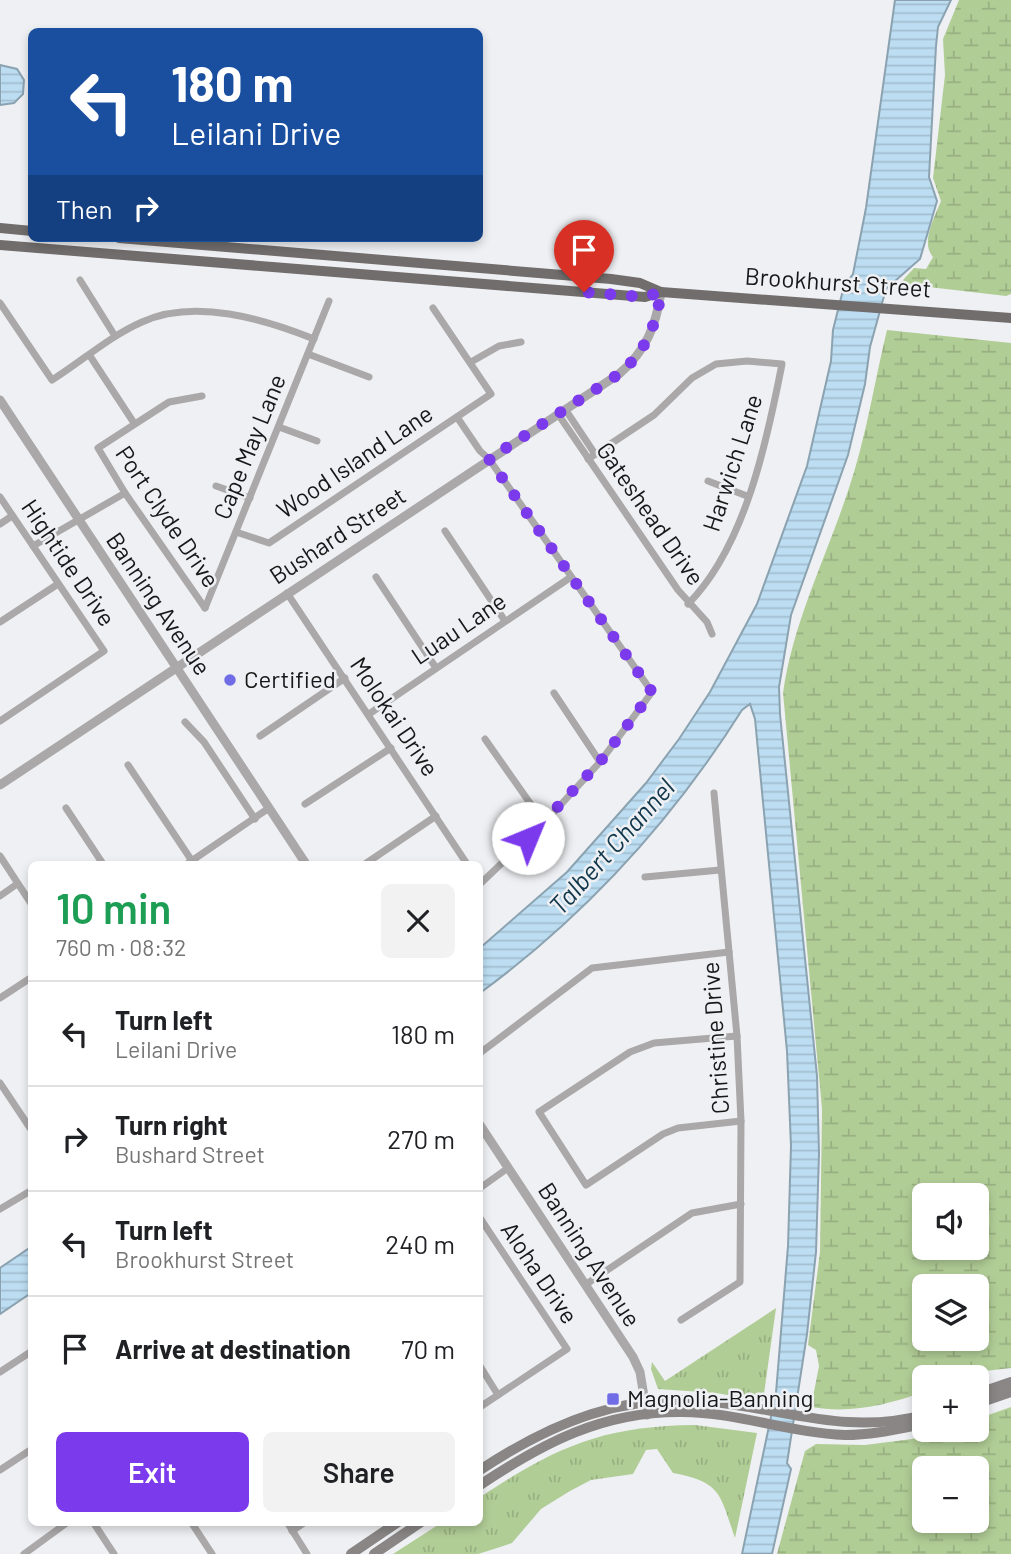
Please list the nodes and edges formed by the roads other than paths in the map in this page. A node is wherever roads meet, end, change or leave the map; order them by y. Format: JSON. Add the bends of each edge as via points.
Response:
{"nodes":[{"id":1,"x":0,"y":228,"type":"edge"},
{"id":2,"x":28,"y":231,"type":"edge"},
{"id":3,"x":169,"y":242,"type":"edge"},
{"id":4,"x":0,"y":245,"type":"edge"},
{"id":5,"x":308,"y":253,"type":"junction"},
{"id":6,"x":306,"y":268,"type":"junction"},
{"id":7,"x":80,"y":280,"type":"dead end"},
{"id":8,"x":661,"y":292,"type":"junction"},
{"id":9,"x":329,"y":301,"type":"dead end"},
{"id":10,"x":0,"y":303,"type":"edge"},
{"id":11,"x":433,"y":308,"type":"dead end"},
{"id":12,"x":1011,"y":318,"type":"edge"},
{"id":13,"x":115,"y":336,"type":"junction"},
{"id":14,"x":314,"y":339,"type":"junction"},
{"id":15,"x":521,"y":342,"type":"dead end"},
{"id":16,"x":308,"y":355,"type":"junction"},
{"id":17,"x":90,"y":356,"type":"junction"},
{"id":18,"x":471,"y":362,"type":"junction"},
{"id":19,"x":369,"y":377,"type":"dead end"},
{"id":20,"x":202,"y":396,"type":"dead end"},
{"id":21,"x":0,"y":400,"type":"edge"},
{"id":22,"x":561,"y":412,"type":"junction"},
{"id":23,"x":457,"y":417,"type":"junction"},
{"id":24,"x":134,"y":423,"type":"junction"},
{"id":25,"x":279,"y":427,"type":"junction"},
{"id":26,"x":317,"y":441,"type":"dead end"},
{"id":27,"x":592,"y":456,"type":"junction"},
{"id":28,"x":489,"y":459,"type":"junction"},
{"id":29,"x":708,"y":481,"type":"dead end"},
{"id":30,"x":216,"y":486,"type":"dead end"},
{"id":31,"x":125,"y":493,"type":"junction"},
{"id":32,"x":747,"y":496,"type":"junction"},
{"id":33,"x":0,"y":497,"type":"edge"},
{"id":34,"x":250,"y":498,"type":"junction"},
{"id":35,"x":12,"y":516,"type":"junction"},
{"id":36,"x":79,"y":519,"type":"junction"},
{"id":37,"x":0,"y":524,"type":"edge"},
{"id":38,"x":445,"y":531,"type":"dead end"},
{"id":39,"x":236,"y":532,"type":"junction"},
{"id":40,"x":33,"y":546,"type":"junction"},
{"id":41,"x":376,"y":577,"type":"dead end"},
{"id":42,"x":571,"y":577,"type":"junction"},
{"id":43,"x":58,"y":584,"type":"junction"},
{"id":44,"x":287,"y":593,"type":"junction"},
{"id":45,"x":688,"y":604,"type":"junction"},
{"id":46,"x":205,"y":608,"type":"joint"},
{"id":47,"x":505,"y":621,"type":"junction"},
{"id":48,"x":0,"y":622,"type":"edge"},
{"id":49,"x":712,"y":634,"type":"dead end"},
{"id":50,"x":177,"y":666,"type":"junction"},
{"id":51,"x":436,"y":668,"type":"junction"},
{"id":52,"x":345,"y":678,"type":"junction"},
{"id":53,"x":554,"y":693,"type":"dead end"},
{"id":54,"x":369,"y":714,"type":"junction"},
{"id":55,"x":0,"y":721,"type":"edge"},
{"id":56,"x":185,"y":722,"type":"dead end"},
{"id":57,"x":260,"y":736,"type":"dead end"},
{"id":58,"x":485,"y":739,"type":"dead end"},
{"id":59,"x":391,"y":748,"type":"junction"},
{"id":60,"x":600,"y":762,"type":"junction"},
{"id":61,"x":128,"y":765,"type":"dead end"},
{"id":62,"x":0,"y":785,"type":"edge"},
{"id":63,"x":714,"y":793,"type":"dead end"},
{"id":64,"x":305,"y":804,"type":"dead end"},
{"id":65,"x":66,"y":808,"type":"dead end"},
{"id":66,"x":269,"y":808,"type":"junction"},
{"id":67,"x":436,"y":816,"type":"junction"},
{"id":68,"x":255,"y":819,"type":"junction"},
{"id":69,"x":544,"y":823,"type":"junction"},
{"id":70,"x":0,"y":856,"type":"edge"},
{"id":71,"x":101,"y":861,"type":"edge"},
{"id":72,"x":188,"y":861,"type":"edge"},
{"id":73,"x":192,"y":861,"type":"edge"},
{"id":74,"x":304,"y":861,"type":"edge"},
{"id":75,"x":369,"y":861,"type":"edge"},
{"id":76,"x":465,"y":861,"type":"edge"},
{"id":77,"x":720,"y":870,"type":"junction"},
{"id":78,"x":645,"y":877,"type":"dead end"},
{"id":79,"x":483,"y":881,"type":"edge"},
{"id":80,"x":17,"y":884,"type":"junction"},
{"id":81,"x":0,"y":896,"type":"edge"},
{"id":82,"x":28,"y":899,"type":"edge"},
{"id":83,"x":729,"y":952,"type":"junction"},
{"id":84,"x":28,"y":980,"type":"edge"},
{"id":85,"x":0,"y":998,"type":"edge"},
{"id":86,"x":737,"y":1036,"type":"junction"},
{"id":87,"x":483,"y":1051,"type":"edge"},
{"id":88,"x":0,"y":1083,"type":"edge"},
{"id":89,"x":741,"y":1121,"type":"junction"},
{"id":90,"x":28,"y":1125,"type":"edge"},
{"id":91,"x":483,"y":1130,"type":"edge"},
{"id":92,"x":508,"y":1168,"type":"junction"},
{"id":93,"x":483,"y":1186,"type":"edge"},
{"id":94,"x":28,"y":1192,"type":"edge"},
{"id":95,"x":741,"y":1204,"type":"junction"},
{"id":96,"x":0,"y":1209,"type":"edge"},
{"id":97,"x":483,"y":1223,"type":"edge"},
{"id":98,"x":585,"y":1284,"type":"junction"},
{"id":99,"x":681,"y":1320,"type":"dead end"},
{"id":100,"x":28,"y":1354,"type":"edge"},
{"id":101,"x":483,"y":1371,"type":"edge"},
{"id":102,"x":0,"y":1372,"type":"edge"},
{"id":103,"x":1011,"y":1382,"type":"edge"},
{"id":104,"x":989,"y":1390,"type":"edge"},
{"id":105,"x":1011,"y":1392,"type":"edge"},
{"id":106,"x":498,"y":1395,"type":"junction"},
{"id":107,"x":989,"y":1400,"type":"edge"},
{"id":108,"x":645,"y":1401,"type":"junction"},
{"id":109,"x":483,"y":1405,"type":"edge"},
{"id":110,"x":647,"y":1415,"type":"junction"},
{"id":111,"x":759,"y":1416,"type":"junction"},
{"id":112,"x":912,"y":1418,"type":"edge"},
{"id":113,"x":912,"y":1426,"type":"edge"},
{"id":114,"x":28,"y":1452,"type":"edge"},
{"id":115,"x":483,"y":1468,"type":"edge"},
{"id":116,"x":0,"y":1470,"type":"edge"},
{"id":117,"x":483,"y":1483,"type":"edge"},
{"id":118,"x":62,"y":1526,"type":"edge"},
{"id":119,"x":96,"y":1526,"type":"edge"},
{"id":120,"x":194,"y":1526,"type":"edge"},
{"id":121,"x":289,"y":1526,"type":"edge"},
{"id":122,"x":299,"y":1526,"type":"edge"},
{"id":123,"x":392,"y":1526,"type":"edge"},
{"id":124,"x":415,"y":1526,"type":"edge"},
{"id":125,"x":292,"y":1531,"type":"junction"},
{"id":126,"x":24,"y":1554,"type":"edge"},
{"id":127,"x":114,"y":1554,"type":"edge"},
{"id":128,"x":212,"y":1554,"type":"edge"},
{"id":129,"x":307,"y":1554,"type":"edge"},
{"id":130,"x":351,"y":1554,"type":"edge"},
{"id":131,"x":374,"y":1554,"type":"edge"}],
"edges":[{"from":1,"to":2,"type":"main road"},
{"from":3,"to":5,"type":"main road","name":"Brookhurst Street"},
{"from":4,"to":6,"type":"main road","name":"Brookhurst Street"},
{"from":5,"to":6,"type":"main road"},
{"from":5,"to":8,"type":"main road","name":"Brookhurst Street","via":[[611,279]]},
{"from":6,"to":8,"type":"main road","name":"Brookhurst Street","via":[[645,297]]},
{"from":7,"to":13,"type":"street"},
{"from":8,"to":12,"type":"main road","name":"Brookhurst Street"},
{"from":8,"to":22,"type":"street","name":"Bushard Street","via":[[641,352],[619,374]]},
{"from":9,"to":14,"type":"street","name":"Cape May Lane"},
{"from":10,"to":17,"type":"street","via":[[52,380]]},
{"from":11,"to":18,"type":"street"},
{"from":13,"to":14,"type":"street","via":[[145,320],[209,313],[266,320]]},
{"from":13,"to":17,"type":"street"},
{"from":14,"to":16,"type":"street","name":"Cape May Lane"},
{"from":15,"to":18,"type":"street","via":[[499,346]]},
{"from":16,"to":19,"type":"street"},
{"from":16,"to":25,"type":"street","name":"Cape May Lane"},
{"from":17,"to":24,"type":"street"},
{"from":18,"to":23,"type":"street","name":"Wood Island Lane","via":[[491,394]]},
{"from":20,"to":24,"type":"street","via":[[169,402]]},
{"from":21,"to":36,"type":"street","name":"Banning Avenue"},
{"from":22,"to":27,"type":"street","name":"Gateshead Drive"},
{"from":22,"to":28,"type":"street","name":"Bushard Street"},
{"from":23,"to":28,"type":"street"},
{"from":23,"to":39,"type":"street","name":"Wood Island Lane","via":[[269,543]]},
{"from":24,"to":31,"type":"street","name":"Port Clyde Drive","via":[[98,448]]},
{"from":25,"to":26,"type":"street"},
{"from":25,"to":34,"type":"street","name":"Cape May Lane"},
{"from":27,"to":32,"type":"street","name":"Harwich Lane","via":[[654,415],[692,379],[716,364],[782,364]]},
{"from":27,"to":45,"type":"street","name":"Gateshead Drive"},
{"from":28,"to":42,"type":"street"},
{"from":28,"to":44,"type":"street","name":"Bushard Street"},
{"from":29,"to":32,"type":"street"},
{"from":30,"to":34,"type":"street"},
{"from":31,"to":36,"type":"street"},
{"from":31,"to":46,"type":"street","name":"Port Clyde Drive"},
{"from":32,"to":45,"type":"street","name":"Harwich Lane","via":[[717,569]]},
{"from":33,"to":35,"type":"street","name":"Hightide Drive"},
{"from":34,"to":39,"type":"street","name":"Cape May Lane"},
{"from":35,"to":37,"type":"street"},
{"from":35,"to":40,"type":"street","name":"Hightide Drive"},
{"from":36,"to":40,"type":"street"},
{"from":36,"to":50,"type":"street","name":"Banning Avenue"},
{"from":38,"to":47,"type":"street"},
{"from":39,"to":46,"type":"street","name":"Cape May Lane"},
{"from":40,"to":43,"type":"street","name":"Hightide Drive"},
{"from":41,"to":51,"type":"street"},
{"from":42,"to":47,"type":"street","name":"Luau Lane"},
{"from":42,"to":60,"type":"street","via":[[652,692]]},
{"from":43,"to":48,"type":"street"},
{"from":43,"to":55,"type":"street","name":"Hightide Drive","via":[[104,652]]},
{"from":44,"to":50,"type":"street","name":"Bushard Street"},
{"from":44,"to":52,"type":"street","name":"Molokai Drive"},
{"from":45,"to":49,"type":"street","name":"Gateshead Drive","via":[[707,622]]},
{"from":47,"to":51,"type":"street","name":"Luau Lane"},
{"from":50,"to":62,"type":"street","name":"Bushard Street"},
{"from":50,"to":66,"type":"street","name":"Banning Avenue"},
{"from":51,"to":54,"type":"street","name":"Luau Lane"},
{"from":52,"to":54,"type":"street","name":"Molokai Drive"},
{"from":52,"to":57,"type":"street"},
{"from":53,"to":60,"type":"street"},
{"from":54,"to":59,"type":"street","name":"Molokai Drive"},
{"from":56,"to":68,"type":"street","via":[[204,742]]},
{"from":58,"to":69,"type":"street"},
{"from":59,"to":64,"type":"street"},
{"from":59,"to":67,"type":"street","name":"Molokai Drive"},
{"from":60,"to":69,"type":"street"},
{"from":61,"to":72,"type":"street"},
{"from":63,"to":77,"type":"street","name":"Christine Drive"},
{"from":65,"to":71,"type":"street"},
{"from":66,"to":68,"type":"street"},
{"from":66,"to":74,"type":"street","name":"Banning Avenue"},
{"from":67,"to":75,"type":"street"},
{"from":67,"to":76,"type":"street","name":"Molokai Drive"},
{"from":68,"to":73,"type":"street"},
{"from":69,"to":79,"type":"street"},
{"from":70,"to":80,"type":"street"},
{"from":77,"to":78,"type":"street"},
{"from":77,"to":83,"type":"street","name":"Christine Drive"},
{"from":80,"to":81,"type":"street"},
{"from":80,"to":82,"type":"street"},
{"from":83,"to":86,"type":"street","name":"Christine Drive"},
{"from":83,"to":87,"type":"street","via":[[592,968]]},
{"from":84,"to":85,"type":"street"},
{"from":86,"to":89,"type":"street","name":"Christine Drive"},
{"from":86,"to":89,"type":"street","via":[[654,1043],[630,1052],[539,1112],[586,1185],[663,1134]]},
{"from":88,"to":90,"type":"street"},
{"from":89,"to":95,"type":"street","name":"Christine Drive"},
{"from":91,"to":92,"type":"street","name":"Banning Avenue"},
{"from":92,"to":93,"type":"street"},
{"from":92,"to":98,"type":"street","name":"Banning Avenue"},
{"from":94,"to":96,"type":"street"},
{"from":95,"to":98,"type":"street","via":[[692,1213]]},
{"from":95,"to":99,"type":"street","name":"Christine Drive","via":[[740,1282]]},
{"from":97,"to":106,"type":"street","name":"Aloha Drive","via":[[567,1349]]},
{"from":98,"to":108,"type":"street","name":"Banning Avenue","via":[[633,1357]]},
{"from":100,"to":102,"type":"street"},
{"from":101,"to":106,"type":"street"},
{"from":103,"to":104,"type":"main road"},
{"from":105,"to":107,"type":"main road"},
{"from":106,"to":109,"type":"street"},
{"from":108,"to":110,"type":"street","name":"Banning Avenue"},
{"from":108,"to":111,"type":"main road","via":[[716,1402]]},
{"from":108,"to":115,"type":"main road","via":[[559,1423]]},
{"from":110,"to":111,"type":"main road"},
{"from":110,"to":117,"type":"main road","via":[[567,1433]]},
{"from":111,"to":112,"type":"main road","via":[[845,1424]]},
{"from":111,"to":113,"type":"main road","via":[[806,1430],[865,1434]]},
{"from":114,"to":116,"type":"street"},
{"from":118,"to":126,"type":"street"},
{"from":119,"to":127,"type":"street"},
{"from":120,"to":128,"type":"street"},
{"from":121,"to":125,"type":"street"},
{"from":122,"to":125,"type":"street"},
{"from":123,"to":130,"type":"main road"},
{"from":124,"to":131,"type":"main road"},
{"from":125,"to":129,"type":"street"}]}
